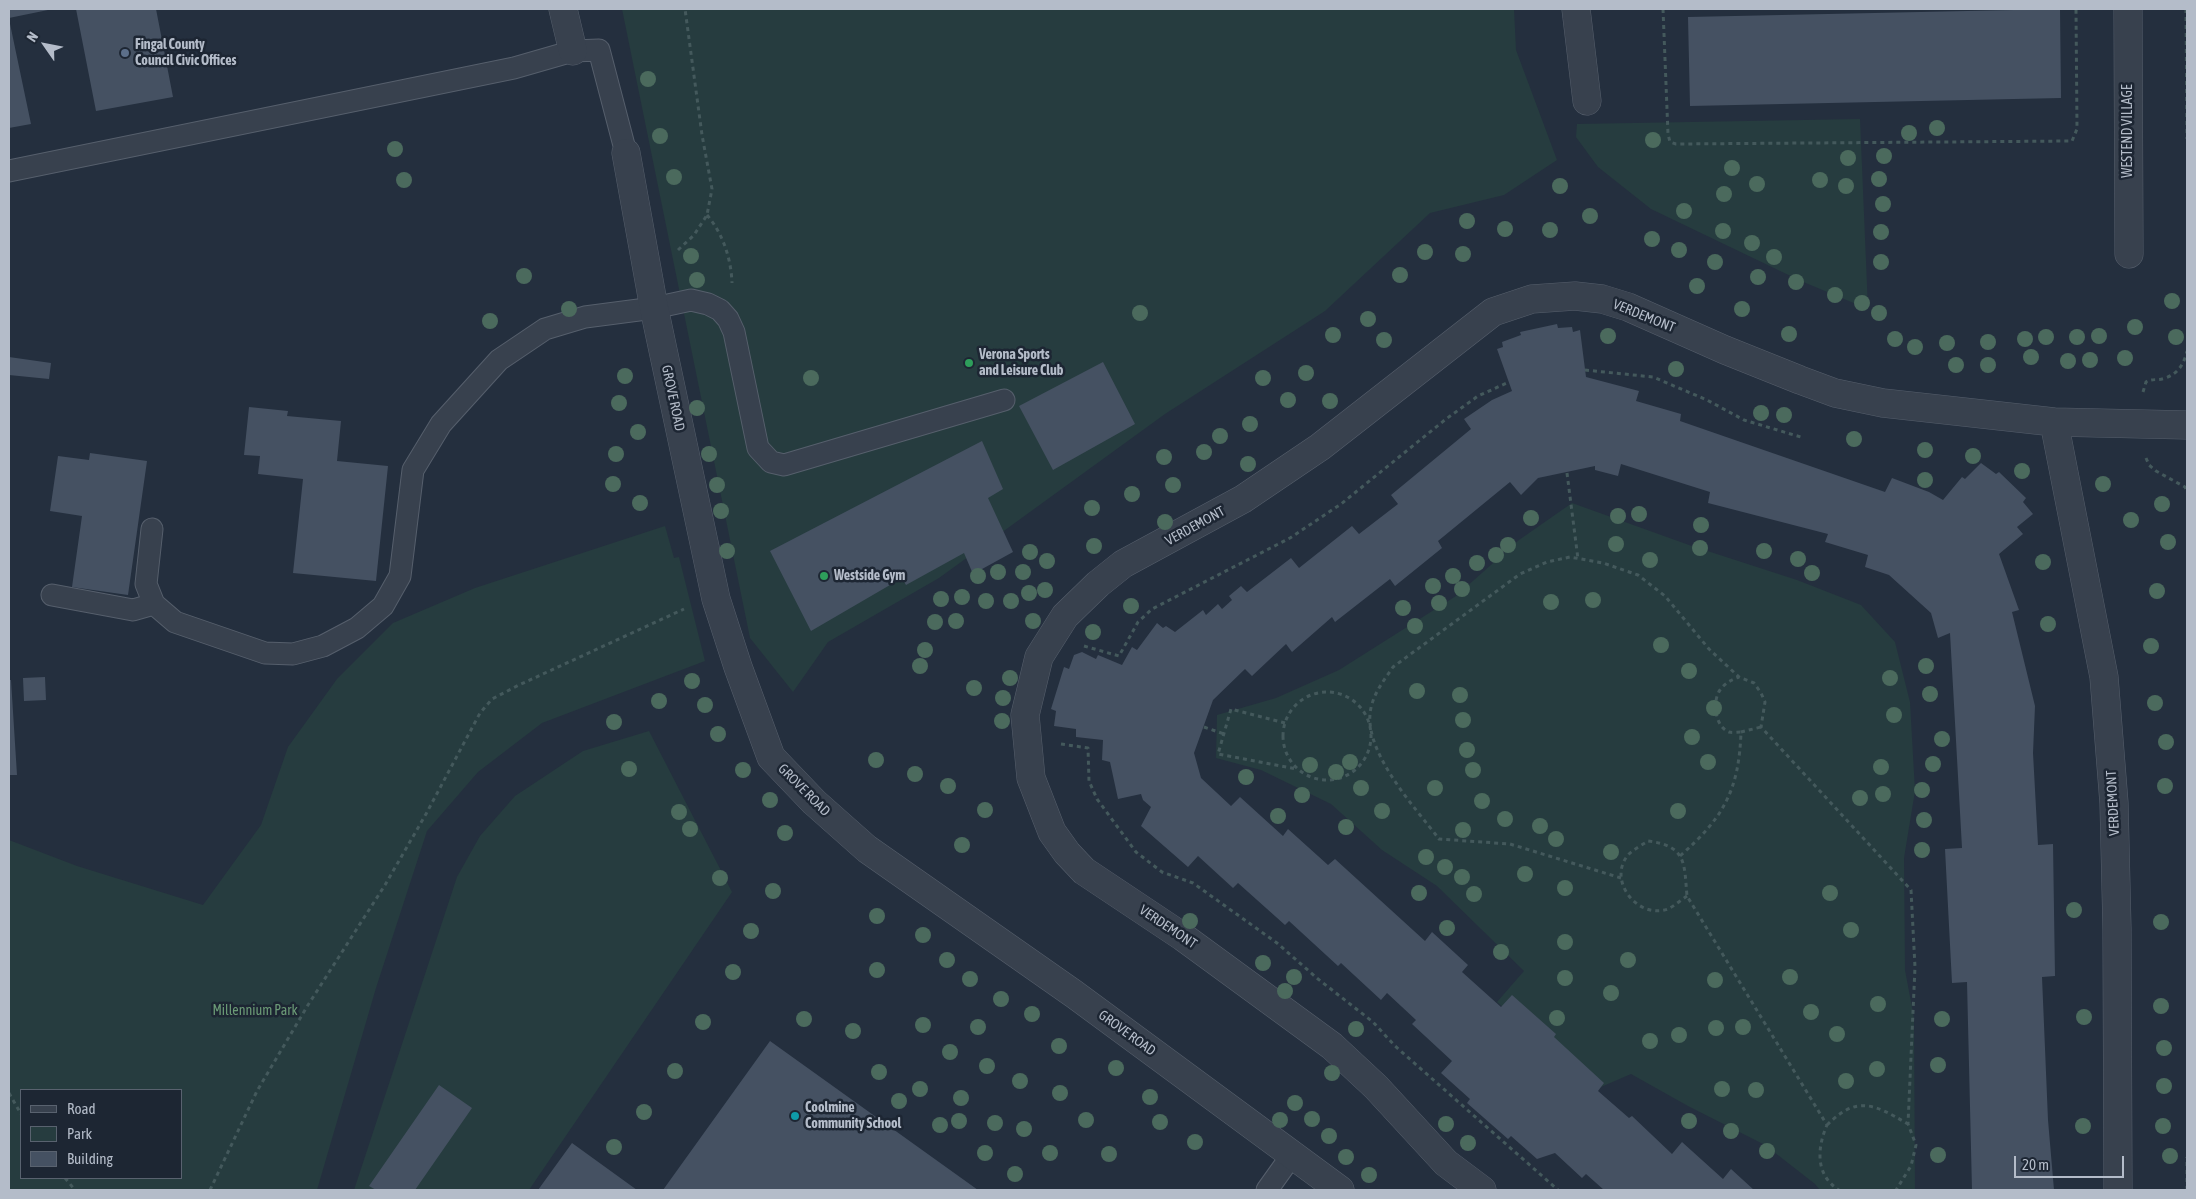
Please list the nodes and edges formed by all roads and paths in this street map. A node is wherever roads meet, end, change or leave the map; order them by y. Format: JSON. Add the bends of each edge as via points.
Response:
{"nodes":[{"id":1,"x":563,"y":9,"type":"edge"},
{"id":2,"x":685,"y":9,"type":"edge"},
{"id":3,"x":1576,"y":9,"type":"edge"},
{"id":4,"x":1663,"y":9,"type":"edge"},
{"id":5,"x":2076,"y":9,"type":"edge"},
{"id":6,"x":2128,"y":9,"type":"edge"},
{"id":7,"x":2186,"y":9,"type":"edge"},
{"id":8,"x":573,"y":51,"type":"junction"},
{"id":9,"x":1587,"y":100,"type":"dead end"},
{"id":10,"x":2187,"y":140,"type":"edge"},
{"id":11,"x":626,"y":153,"type":"joint"},
{"id":12,"x":9,"y":171,"type":"edge"},
{"id":13,"x":707,"y":215,"type":"junction"},
{"id":14,"x":2129,"y":254,"type":"dead end"},
{"id":15,"x":648,"y":277,"type":"junction"},
{"id":16,"x":654,"y":308,"type":"junction"},
{"id":17,"x":720,"y":310,"type":"junction"},
{"id":18,"x":1585,"y":370,"type":"dead end"},
{"id":19,"x":1509,"y":382,"type":"dead end"},
{"id":20,"x":1004,"y":400,"type":"dead end"},
{"id":21,"x":2054,"y":422,"type":"junction"},
{"id":22,"x":2187,"y":425,"type":"edge"},
{"id":23,"x":1804,"y":438,"type":"dead end"},
{"id":24,"x":1567,"y":473,"type":"dead end"},
{"id":25,"x":152,"y":529,"type":"dead end"},
{"id":26,"x":1578,"y":559,"type":"junction"},
{"id":27,"x":52,"y":596,"type":"dead end"},
{"id":28,"x":716,"y":599,"type":"junction"},
{"id":29,"x":154,"y":604,"type":"junction"},
{"id":30,"x":1081,"y":646,"type":"dead end"},
{"id":31,"x":1738,"y":677,"type":"junction"},
{"id":32,"x":1284,"y":723,"type":"junction"},
{"id":33,"x":1204,"y":727,"type":"dead end"},
{"id":34,"x":1370,"y":727,"type":"junction"},
{"id":35,"x":1761,"y":727,"type":"junction"},
{"id":36,"x":1741,"y":732,"type":"junction"},
{"id":37,"x":1224,"y":734,"type":"junction"},
{"id":38,"x":1056,"y":744,"type":"dead end"},
{"id":39,"x":1298,"y":769,"type":"junction"},
{"id":40,"x":1680,"y":856,"type":"junction"},
{"id":41,"x":1621,"y":878,"type":"junction"},
{"id":42,"x":1687,"y":896,"type":"junction"},
{"id":43,"x":9,"y":1093,"type":"edge"},
{"id":44,"x":20,"y":1112,"type":"edge"},
{"id":45,"x":1908,"y":1124,"type":"junction"},
{"id":46,"x":1827,"y":1125,"type":"junction"},
{"id":47,"x":1292,"y":1155,"type":"junction"},
{"id":48,"x":2187,"y":1157,"type":"edge"},
{"id":49,"x":66,"y":1179,"type":"edge"},
{"id":50,"x":75,"y":1190,"type":"edge"},
{"id":51,"x":210,"y":1190,"type":"edge"},
{"id":52,"x":1267,"y":1190,"type":"edge"},
{"id":53,"x":1340,"y":1190,"type":"edge"},
{"id":54,"x":1482,"y":1190,"type":"edge"},
{"id":55,"x":1558,"y":1190,"type":"edge"},
{"id":56,"x":1838,"y":1190,"type":"edge"},
{"id":57,"x":1896,"y":1190,"type":"edge"},
{"id":58,"x":2118,"y":1190,"type":"edge"},
{"id":59,"x":2187,"y":1190,"type":"edge"}],
"edges":[{"from":1,"to":8,"type":"street"},
{"from":2,"to":13,"type":"path","via":[[712,189]]},
{"from":3,"to":9,"type":"street"},
{"from":4,"to":5,"type":"path","via":[[1668,134],[1670,142],[1676,144],[2072,141],[2077,129]]},
{"from":6,"to":14,"type":"street","name":"WESTEND VILLAGE"},
{"from":7,"to":10,"type":"path"},
{"from":8,"to":11,"type":"lane","via":[[599,50]]},
{"from":8,"to":12,"type":"lane","via":[[514,68]]},
{"from":11,"to":15,"type":"street","name":"GROVE ROAD"},
{"from":13,"to":15,"type":"path","via":[[694,235]]},
{"from":13,"to":17,"type":"path","via":[[719,229],[732,281],[731,292]]},
{"from":15,"to":16,"type":"street","name":"GROVE ROAD"},
{"from":16,"to":17,"type":"lane","via":[[691,300]]},
{"from":16,"to":28,"type":"street","name":"GROVE ROAD"},
{"from":16,"to":29,"type":"lane","via":[[585,317],[545,329],[500,360],[441,424],[413,470],[400,576],[383,606],[357,628],[323,646],[293,654],[265,653],[175,622]]},
{"from":17,"to":20,"type":"lane","via":[[734,332],[758,448],[770,462],[784,465]]},
{"from":18,"to":23,"type":"path","via":[[1653,377],[1744,420]]},
{"from":19,"to":30,"type":"path","via":[[1478,396],[1341,504],[1290,538],[1152,609],[1138,622],[1120,656]]},
{"from":21,"to":22,"type":"street","name":"VERDEMONT"},
{"from":21,"to":54,"type":"street","name":"VERDEMONT","via":[[1883,403],[1835,393],[1628,307],[1575,296],[1532,299],[1493,312],[1320,447],[1243,499],[1123,564],[1065,616],[1039,657],[1025,715],[1031,778],[1052,832],[1067,853],[1084,870],[1332,1046],[1376,1087],[1446,1163]]},
{"from":21,"to":58,"type":"street","name":"VERDEMONT","via":[[2104,677],[2114,803],[2118,930]]},
{"from":24,"to":26,"type":"path"},
{"from":25,"to":29,"type":"lane","via":[[146,584]]},
{"from":26,"to":31,"type":"path","via":[[1638,575],[1665,596],[1709,649]]},
{"from":26,"to":34,"type":"path","via":[[1570,557],[1547,562],[1520,574],[1393,667],[1371,706]]},
{"from":27,"to":29,"type":"lane","via":[[133,610]]},
{"from":28,"to":47,"type":"street","name":"GROVE ROAD","via":[[772,757],[814,802],[867,849],[1074,994]]},
{"from":28,"to":51,"type":"path","via":[[674,612],[519,685],[492,699],[486,706],[385,885],[257,1091]]},
{"from":31,"to":35,"type":"path","via":[[1754,683],[1761,692],[1765,702]]},
{"from":31,"to":36,"type":"path","via":[[1727,682],[1718,692],[1717,717],[1728,732]]},
{"from":32,"to":34,"type":"path","via":[[1301,699],[1329,691],[1356,702]]},
{"from":32,"to":37,"type":"path","via":[[1231,709]]},
{"from":32,"to":39,"type":"path","via":[[1285,751]]},
{"from":33,"to":37,"type":"path"},
{"from":34,"to":39,"type":"path","via":[[1371,742],[1366,756],[1358,768],[1345,776],[1332,780],[1317,779]]},
{"from":34,"to":41,"type":"path","via":[[1389,772],[1439,839],[1510,844]]},
{"from":35,"to":36,"type":"path"},
{"from":35,"to":45,"type":"path","via":[[1911,890],[1915,967]]},
{"from":36,"to":40,"type":"path","via":[[1738,764],[1722,813]]},
{"from":37,"to":39,"type":"path","via":[[1218,754]]},
{"from":38,"to":55,"type":"path","via":[[1088,748],[1090,781],[1097,799],[1136,852],[1162,872],[1193,883],[1277,943],[1373,1022],[1395,1046]]},
{"from":40,"to":41,"type":"path","via":[[1671,846],[1648,841],[1629,854]]},
{"from":40,"to":42,"type":"path","via":[[1686,869]]},
{"from":41,"to":42,"type":"path","via":[[1624,891],[1632,901],[1656,910],[1668,909]]},
{"from":42,"to":46,"type":"path"},
{"from":43,"to":44,"type":"path"},
{"from":45,"to":46,"type":"path","via":[[1876,1106],[1862,1106],[1850,1107]]},
{"from":45,"to":57,"type":"path","via":[[1916,1145],[1911,1166]]},
{"from":46,"to":56,"type":"path","via":[[1820,1153],[1822,1172]]},
{"from":47,"to":52,"type":"lane"},
{"from":47,"to":53,"type":"street","name":"GROVE ROAD"},
{"from":48,"to":59,"type":"path"},
{"from":49,"to":50,"type":"path"}]}
